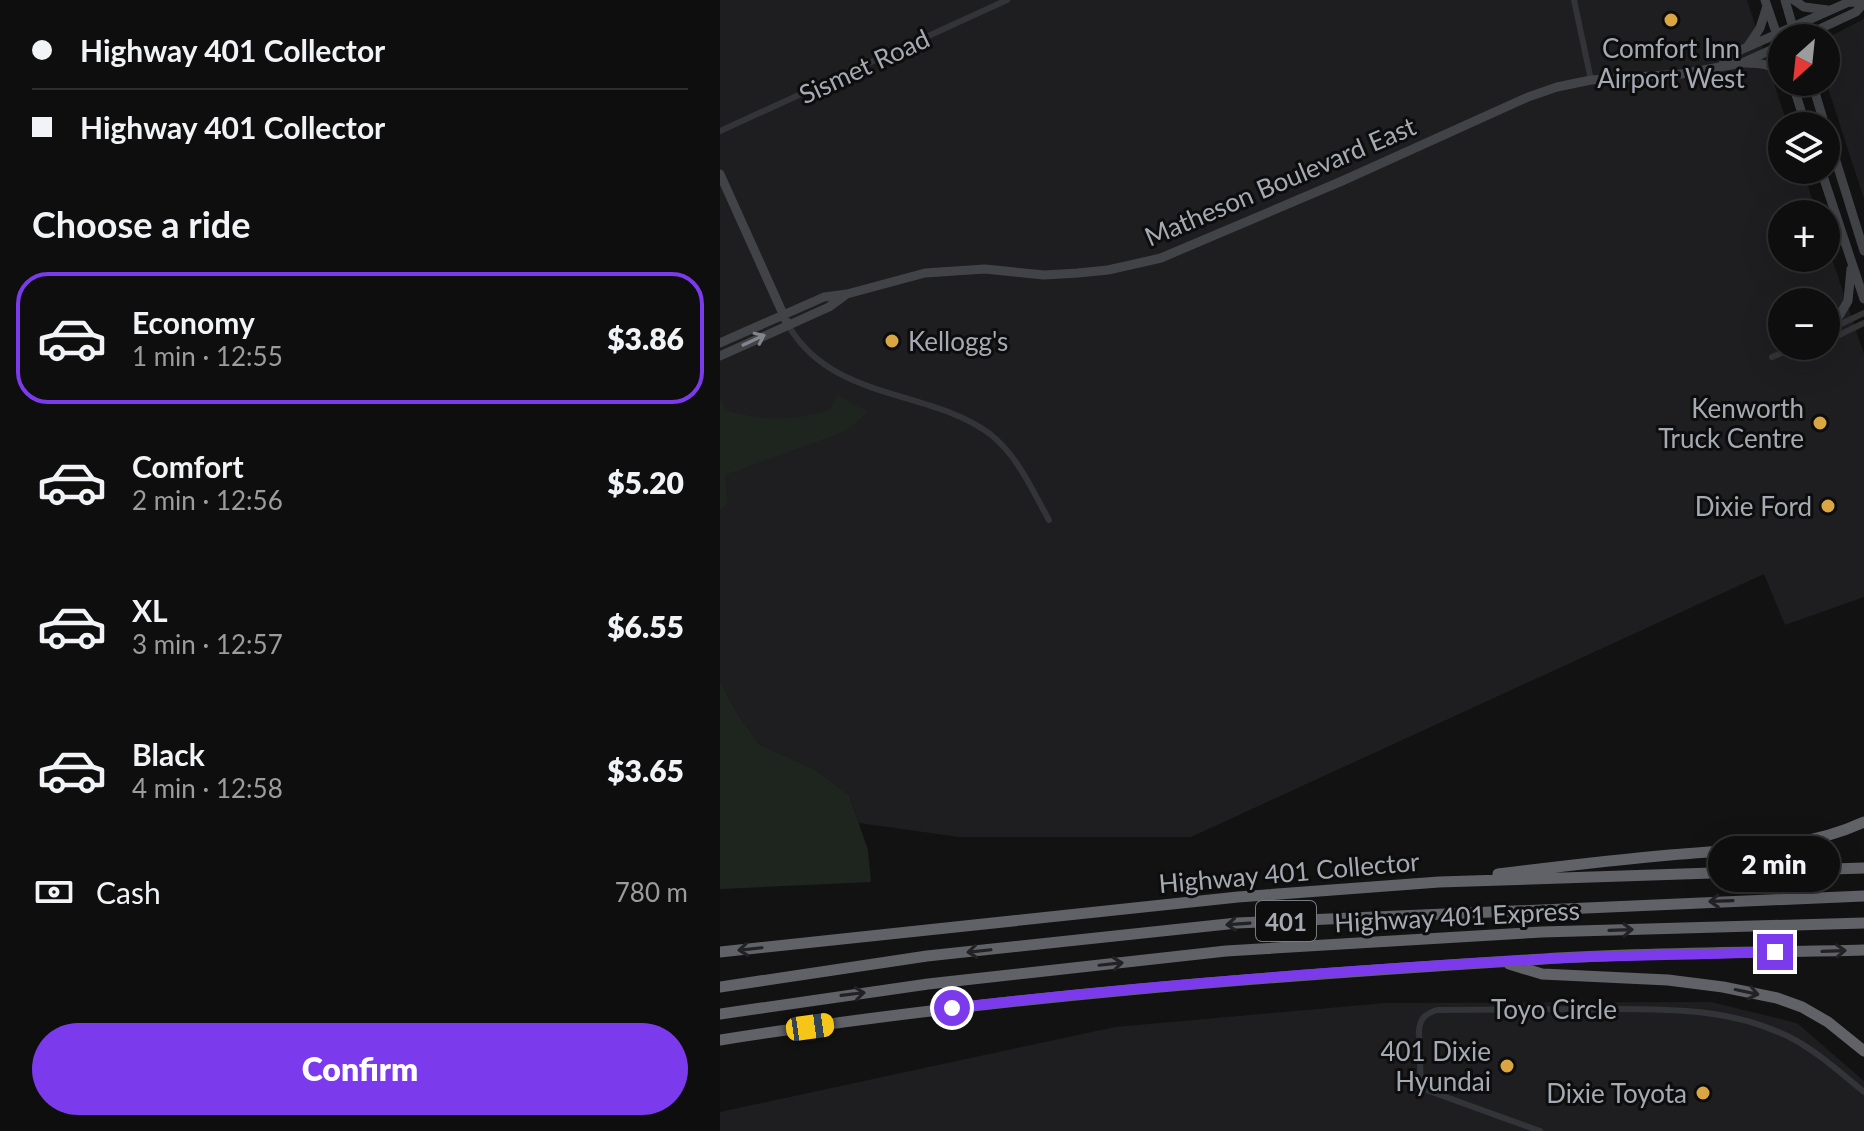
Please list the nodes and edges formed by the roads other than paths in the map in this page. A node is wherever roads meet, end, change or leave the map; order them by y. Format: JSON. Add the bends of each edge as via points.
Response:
{"nodes":[{"id":1,"x":1007,"y":0,"type":"edge"},
{"id":2,"x":1574,"y":0,"type":"edge"},
{"id":3,"x":1785,"y":0,"type":"edge"},
{"id":4,"x":1794,"y":0,"type":"edge"},
{"id":5,"x":1766,"y":3,"type":"edge"},
{"id":6,"x":1831,"y":10,"type":"junction"},
{"id":7,"x":1773,"y":24,"type":"edge"},
{"id":8,"x":1792,"y":24,"type":"edge"},
{"id":9,"x":1800,"y":24,"type":"edge"},
{"id":10,"x":1830,"y":24,"type":"edge"},
{"id":11,"x":1768,"y":38,"type":"edge"},
{"id":12,"x":1745,"y":48,"type":"junction"},
{"id":13,"x":1768,"y":52,"type":"edge"},
{"id":14,"x":1742,"y":63,"type":"junction"},
{"id":15,"x":1722,"y":65,"type":"junction"},
{"id":16,"x":1768,"y":66,"type":"edge"},
{"id":17,"x":1591,"y":80,"type":"junction"},
{"id":18,"x":720,"y":131,"type":"edge"},
{"id":19,"x":1840,"y":173,"type":"edge"},
{"id":20,"x":720,"y":174,"type":"edge"},
{"id":21,"x":1826,"y":184,"type":"edge"},
{"id":22,"x":1864,"y":251,"type":"edge"},
{"id":23,"x":1851,"y":262,"type":"junction"},
{"id":24,"x":847,"y":294,"type":"junction"},
{"id":25,"x":1864,"y":299,"type":"edge"},
{"id":26,"x":1840,"y":313,"type":"edge"},
{"id":27,"x":1864,"y":313,"type":"edge"},
{"id":28,"x":783,"y":314,"type":"junction"},
{"id":29,"x":1864,"y":323,"type":"edge"},
{"id":30,"x":788,"y":325,"type":"junction"},
{"id":31,"x":1840,"y":325,"type":"edge"},
{"id":32,"x":1840,"y":335,"type":"edge"},
{"id":33,"x":720,"y":343,"type":"edge"},
{"id":34,"x":720,"y":356,"type":"edge"},
{"id":35,"x":1049,"y":520,"type":"dead end"},
{"id":36,"x":1864,"y":822,"type":"edge"},
{"id":37,"x":1864,"y":868,"type":"edge"},
{"id":38,"x":1439,"y":882,"type":"junction"},
{"id":39,"x":1864,"y":896,"type":"edge"},
{"id":40,"x":1864,"y":923,"type":"edge"},
{"id":41,"x":1864,"y":950,"type":"edge"},
{"id":42,"x":720,"y":952,"type":"edge"},
{"id":43,"x":1504,"y":963,"type":"junction"},
{"id":44,"x":720,"y":987,"type":"edge"},
{"id":45,"x":720,"y":1014,"type":"edge"},
{"id":46,"x":722,"y":1040,"type":"edge"},
{"id":47,"x":1864,"y":1051,"type":"edge"},
{"id":48,"x":1864,"y":1092,"type":"edge"},
{"id":49,"x":1540,"y":1131,"type":"edge"}],
"edges":[{"from":1,"to":18,"type":"street","name":"Sismet Road"},
{"from":2,"to":17,"type":"street"},
{"from":3,"to":8,"type":"street"},
{"from":4,"to":6,"type":"street","via":[[1804,7]]},
{"from":5,"to":7,"type":"street"},
{"from":5,"to":12,"type":"street","via":[[1760,28]]},
{"from":6,"to":9,"type":"street","name":"Matheson Boulevard East"},
{"from":6,"to":10,"type":"street","name":"Matheson Boulevard East","via":[[1849,2],[1864,3]]},
{"from":11,"to":12,"type":"street","name":"Matheson Boulevard East"},
{"from":12,"to":15,"type":"street","name":"Matheson Boulevard East"},
{"from":13,"to":14,"type":"street","name":"Matheson Boulevard East"},
{"from":14,"to":15,"type":"street","name":"Matheson Boulevard East"},
{"from":14,"to":16,"type":"street"},
{"from":15,"to":17,"type":"street","name":"Matheson Boulevard East","via":[[1681,74]]},
{"from":17,"to":24,"type":"street","name":"Matheson Boulevard East","via":[[1505,106],[1161,258],[1108,270],[1044,275],[956,269]]},
{"from":19,"to":22,"type":"street"},
{"from":20,"to":28,"type":"street"},
{"from":21,"to":23,"type":"street"},
{"from":23,"to":25,"type":"street"},
{"from":23,"to":26,"type":"street","via":[[1848,301]]},
{"from":24,"to":28,"type":"street","name":"Matheson Boulevard East"},
{"from":24,"to":30,"type":"street","name":"Matheson Boulevard East"},
{"from":27,"to":31,"type":"street"},
{"from":28,"to":30,"type":"street"},
{"from":28,"to":33,"type":"street","name":"Matheson Boulevard East"},
{"from":29,"to":32,"type":"street"},
{"from":34,"to":30,"type":"street","name":"Matheson Boulevard East","one_way":true},
{"from":30,"to":35,"type":"street","via":[[804,349],[828,367],[988,433],[1022,470]]},
{"from":36,"to":38,"type":"highway","via":[[1783,845]]},
{"from":37,"to":38,"type":"highway","name":"Highway 401 Collector","number":"401"},
{"from":38,"to":42,"type":"highway","name":"Highway 401 Collector","number":"401","one_way":true,"via":[[1223,898]]},
{"from":39,"to":44,"type":"highway","name":"Highway 401 Express","number":"401","one_way":true,"via":[[1237,923],[927,956]]},
{"from":45,"to":40,"type":"highway","name":"Highway 401 Express","number":"401","one_way":true,"via":[[1226,951],[1542,932]]},
{"from":43,"to":41,"type":"highway","number":"401","one_way":true},
{"from":43,"to":46,"type":"highway","number":"401","via":[[1151,986]]},
{"from":43,"to":47,"type":"highway","one_way":true,"via":[[1542,974],[1668,980],[1777,998],[1828,1022]]},
{"from":48,"to":49,"type":"street","name":"Toyo Circle","via":[[1795,1040],[1719,1014],[1592,1009],[1437,1010],[1424,1015],[1419,1031],[1421,1088]]}]}
